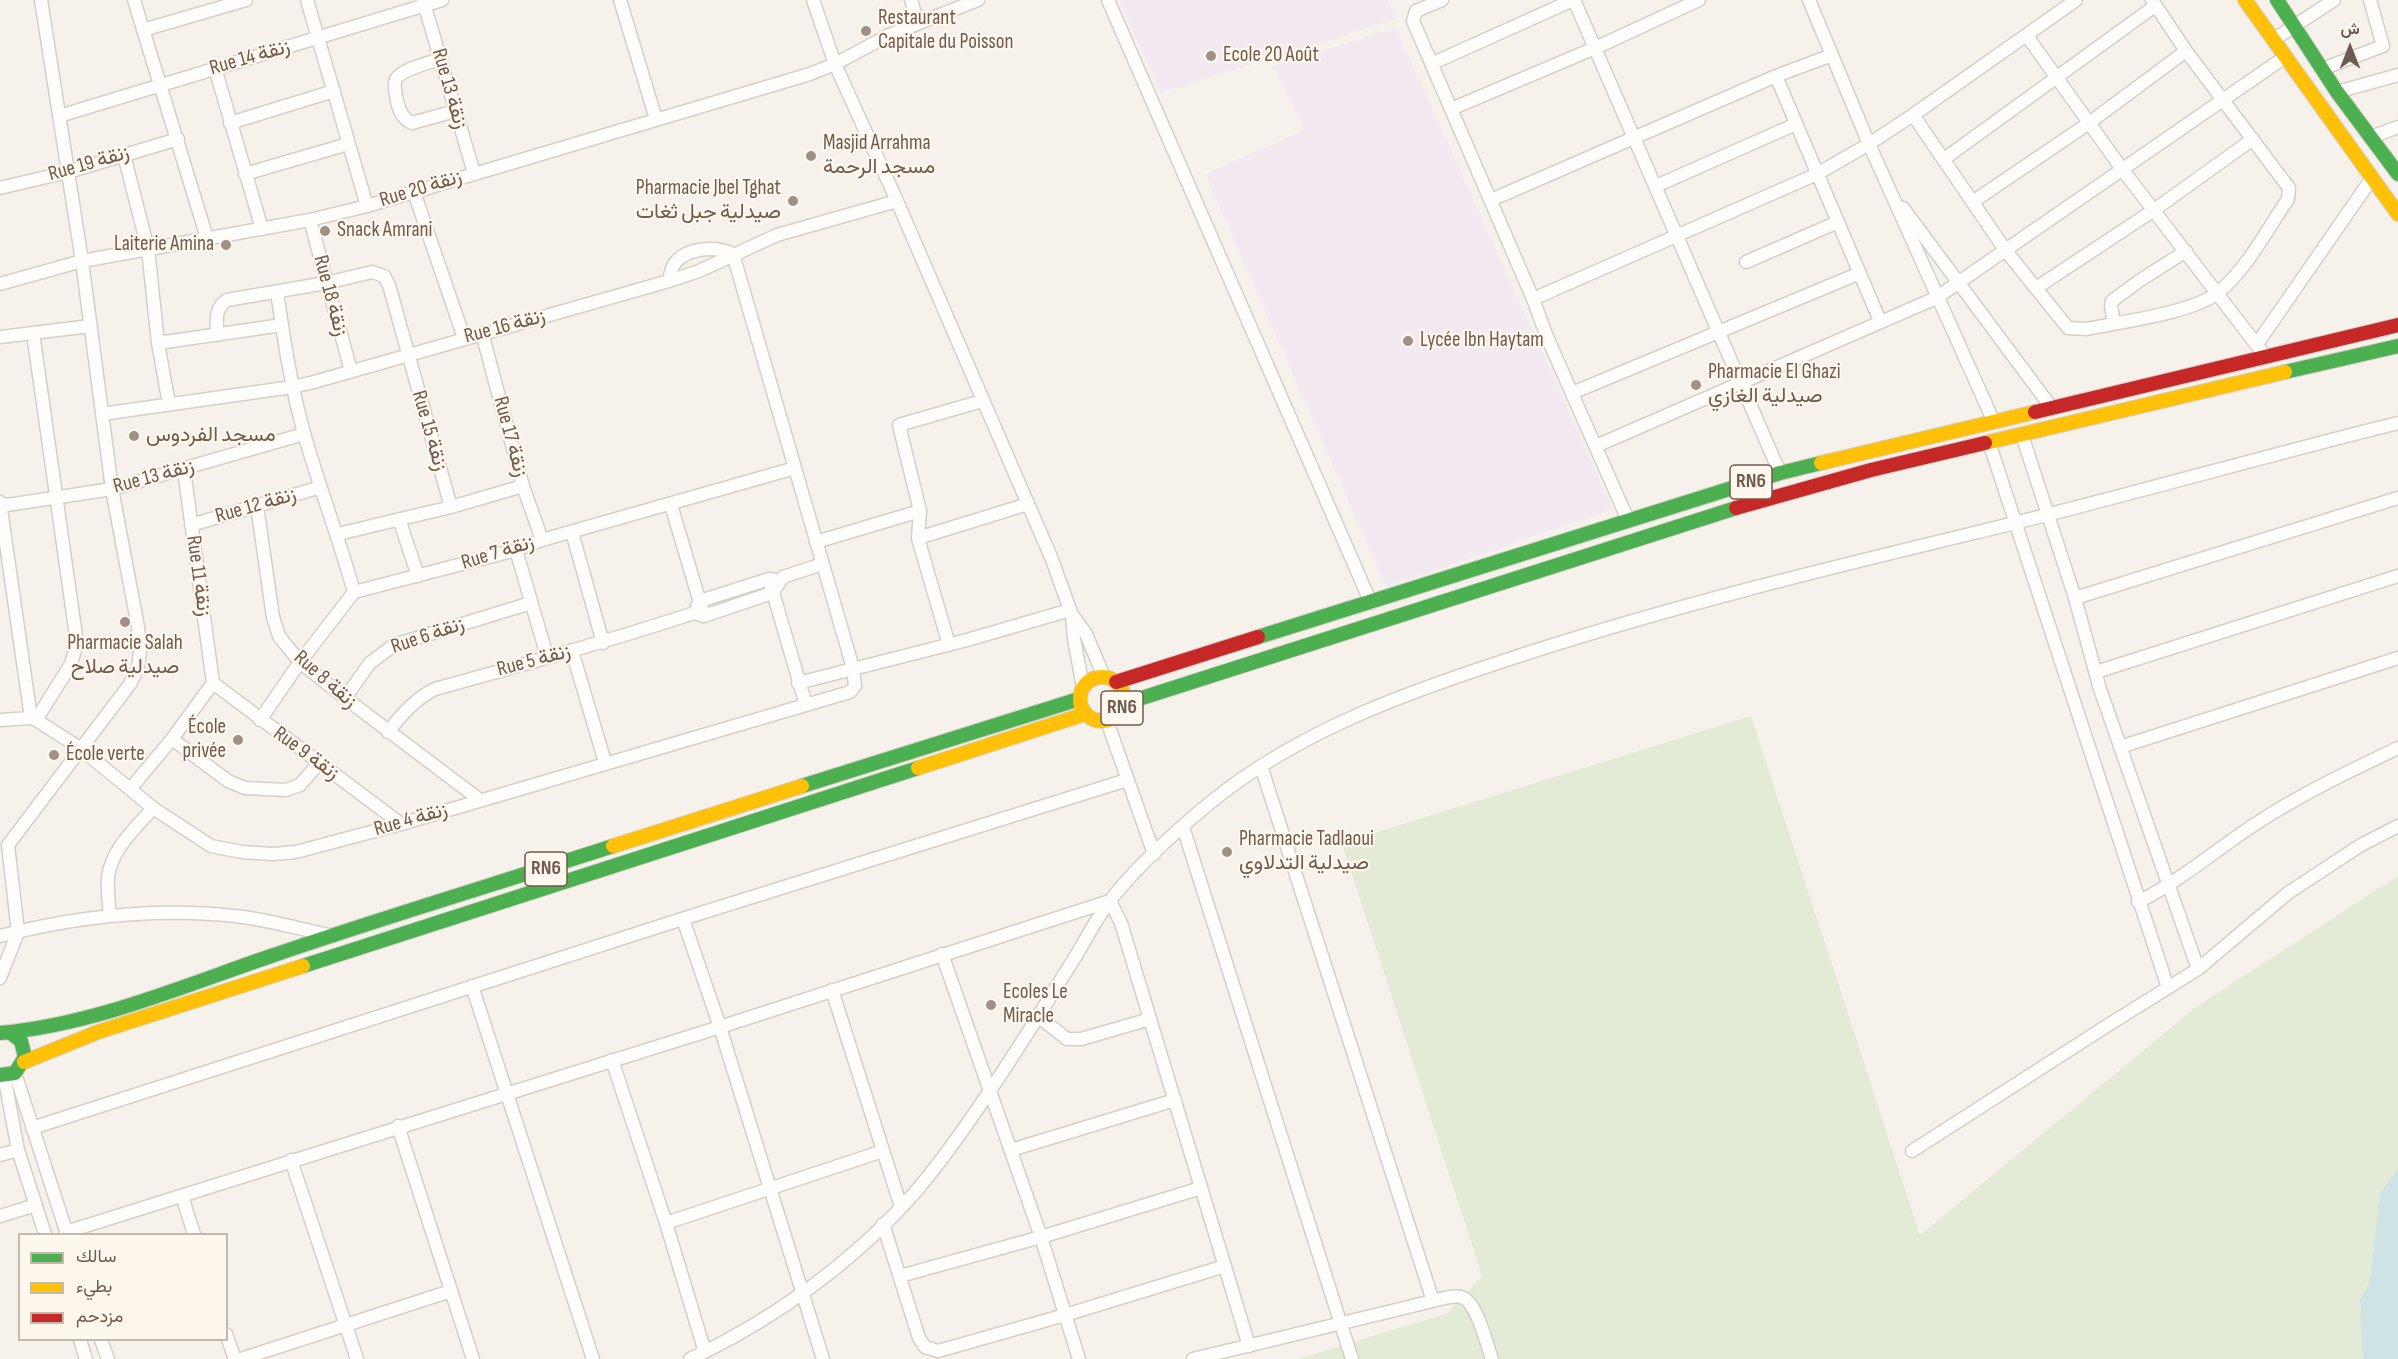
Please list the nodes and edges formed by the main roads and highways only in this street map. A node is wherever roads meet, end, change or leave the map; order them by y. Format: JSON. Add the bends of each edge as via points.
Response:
{"nodes":[{"id":1,"x":2245,"y":0,"type":"edge"},
{"id":2,"x":2277,"y":0,"type":"edge"},
{"id":3,"x":2398,"y":174,"type":"edge"},
{"id":4,"x":2398,"y":214,"type":"edge"},
{"id":5,"x":2398,"y":325,"type":"edge"},
{"id":6,"x":2398,"y":346,"type":"edge"},
{"id":7,"x":1110,"y":680,"type":"junction"},
{"id":8,"x":1081,"y":693,"type":"junction"},
{"id":9,"x":1123,"y":704,"type":"junction"},
{"id":10,"x":1085,"y":714,"type":"junction"},
{"id":11,"x":3,"y":1031,"type":"edge"},
{"id":12,"x":11,"y":1071,"type":"edge"}],
"edges":[{"from":1,"to":4,"type":"main road"},
{"from":2,"to":3,"type":"main road","via":[[2337,92]]},
{"from":5,"to":7,"type":"main road","number":"RN6","via":[[1780,472],[1371,603]]},
{"from":6,"to":9,"type":"main road","number":"RN6","via":[[1795,490]]},
{"from":7,"to":8,"type":"main road","number":"RN6","via":[[1092,679]]},
{"from":7,"to":9,"type":"main road","number":"RN6","via":[[1124,696]]},
{"from":8,"to":10,"type":"main road","number":"RN6"},
{"from":8,"to":11,"type":"main road","number":"RN6","via":[[91,1017]]},
{"from":9,"to":10,"type":"main road","number":"RN6","via":[[1107,721]]},
{"from":10,"to":12,"type":"main road","number":"RN6","via":[[98,1032]]},
{"from":11,"to":12,"type":"main road","number":"RN6","via":[[25,1048]]}]}
